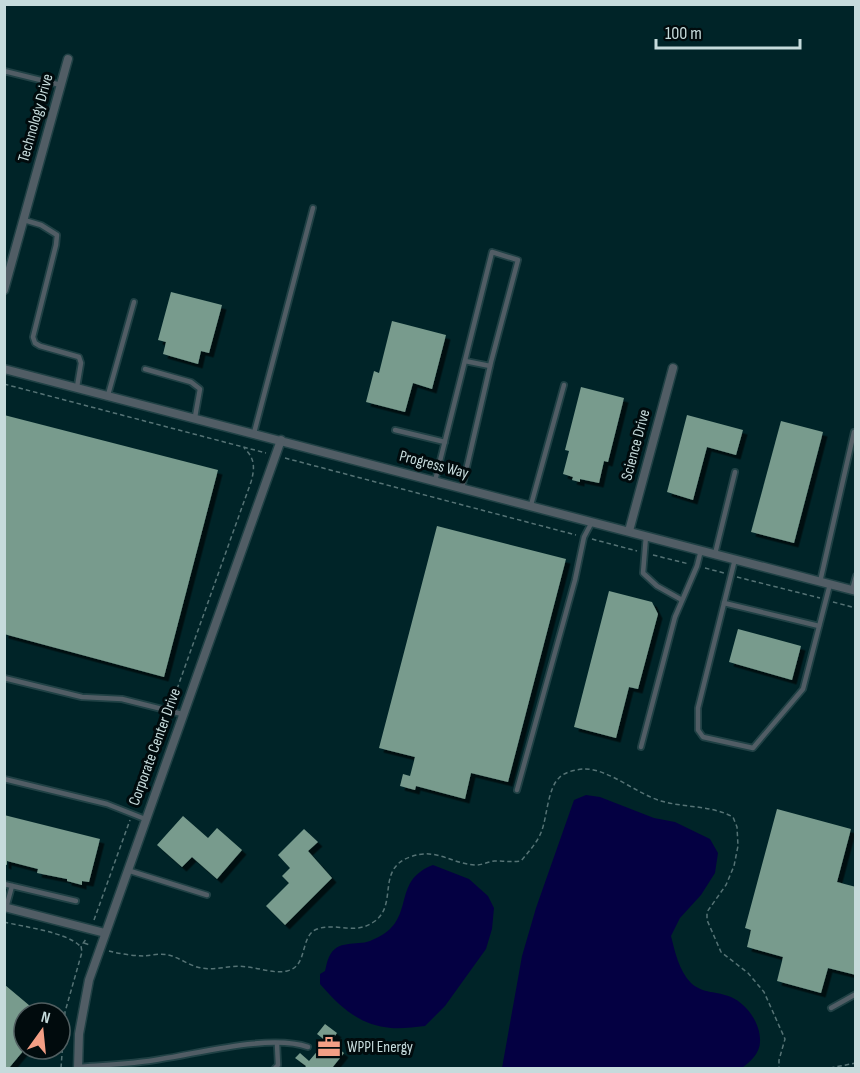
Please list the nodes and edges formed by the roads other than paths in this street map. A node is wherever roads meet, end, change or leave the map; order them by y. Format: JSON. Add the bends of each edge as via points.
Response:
{"nodes":[{"id":1,"x":68,"y":59,"type":"dead end"},
{"id":2,"x":4,"y":70,"type":"edge"},
{"id":3,"x":61,"y":85,"type":"junction"},
{"id":4,"x":313,"y":208,"type":"dead end"},
{"id":5,"x":24,"y":220,"type":"junction"},
{"id":6,"x":4,"y":290,"type":"edge"},
{"id":7,"x":134,"y":302,"type":"dead end"},
{"id":8,"x":465,"y":361,"type":"junction"},
{"id":9,"x":490,"y":366,"type":"junction"},
{"id":10,"x":673,"y":368,"type":"dead end"},
{"id":11,"x":4,"y":369,"type":"edge"},
{"id":12,"x":145,"y":369,"type":"dead end"},
{"id":13,"x":564,"y":385,"type":"dead end"},
{"id":14,"x":77,"y":387,"type":"junction"},
{"id":15,"x":108,"y":395,"type":"junction"},
{"id":16,"x":195,"y":417,"type":"junction"},
{"id":17,"x":395,"y":430,"type":"dead end"},
{"id":18,"x":854,"y":432,"type":"dead end"},
{"id":19,"x":254,"y":433,"type":"junction"},
{"id":20,"x":281,"y":440,"type":"junction"},
{"id":21,"x":445,"y":442,"type":"junction"},
{"id":22,"x":735,"y":472,"type":"dead end"},
{"id":23,"x":435,"y":481,"type":"junction"},
{"id":24,"x":462,"y":488,"type":"junction"},
{"id":25,"x":531,"y":506,"type":"junction"},
{"id":26,"x":592,"y":522,"type":"junction"},
{"id":27,"x":629,"y":531,"type":"junction"},
{"id":28,"x":646,"y":536,"type":"junction"},
{"id":29,"x":701,"y":550,"type":"junction"},
{"id":30,"x":715,"y":554,"type":"junction"},
{"id":31,"x":735,"y":559,"type":"junction"},
{"id":32,"x":855,"y":576,"type":"edge"},
{"id":33,"x":820,"y":582,"type":"junction"},
{"id":34,"x":830,"y":584,"type":"junction"},
{"id":35,"x":854,"y":590,"type":"edge"},
{"id":36,"x":682,"y":600,"type":"junction"},
{"id":37,"x":724,"y":603,"type":"junction"},
{"id":38,"x":819,"y":626,"type":"junction"},
{"id":39,"x":4,"y":678,"type":"edge"},
{"id":40,"x":182,"y":714,"type":"junction"},
{"id":41,"x":641,"y":747,"type":"dead end"},
{"id":42,"x":4,"y":779,"type":"edge"},
{"id":43,"x":517,"y":790,"type":"dead end"},
{"id":44,"x":145,"y":819,"type":"junction"},
{"id":45,"x":127,"y":870,"type":"junction"},
{"id":46,"x":4,"y":884,"type":"edge"},
{"id":47,"x":12,"y":886,"type":"junction"},
{"id":48,"x":207,"y":895,"type":"dead end"},
{"id":49,"x":76,"y":901,"type":"dead end"},
{"id":50,"x":5,"y":908,"type":"edge"},
{"id":51,"x":105,"y":933,"type":"junction"},
{"id":52,"x":855,"y":994,"type":"edge"},
{"id":53,"x":831,"y":1008,"type":"dead end"},
{"id":54,"x":277,"y":1044,"type":"junction"},
{"id":55,"x":308,"y":1047,"type":"dead end"},
{"id":56,"x":150,"y":1061,"type":"junction"},
{"id":57,"x":78,"y":1067,"type":"edge"},
{"id":58,"x":150,"y":1068,"type":"edge"},
{"id":59,"x":275,"y":1068,"type":"edge"}],
"edges":[{"from":1,"to":3,"type":"street","name":"Technology Drive"},
{"from":2,"to":3,"type":"lane"},
{"from":3,"to":5,"type":"street","name":"Technology Drive"},
{"from":4,"to":19,"type":"lane"},
{"from":5,"to":6,"type":"street","name":"Technology Drive"},
{"from":5,"to":14,"type":"lane","via":[[57,235],[33,337],[35,344],[79,357]]},
{"from":7,"to":15,"type":"lane"},
{"from":8,"to":9,"type":"lane"},
{"from":8,"to":9,"type":"lane","via":[[492,252],[518,260]]},
{"from":8,"to":21,"type":"lane"},
{"from":9,"to":24,"type":"lane"},
{"from":10,"to":27,"type":"street","name":"Science Drive"},
{"from":11,"to":14,"type":"street","name":"Progress Way"},
{"from":12,"to":16,"type":"lane","via":[[191,382],[200,389]]},
{"from":13,"to":25,"type":"lane"},
{"from":14,"to":15,"type":"street","name":"Progress Way"},
{"from":15,"to":16,"type":"street","name":"Progress Way"},
{"from":16,"to":19,"type":"street","name":"Progress Way"},
{"from":17,"to":21,"type":"lane"},
{"from":18,"to":33,"type":"lane"},
{"from":19,"to":20,"type":"street","name":"Progress Way"},
{"from":20,"to":23,"type":"street","name":"Progress Way"},
{"from":20,"to":40,"type":"street","name":"Corporate Center Drive"},
{"from":21,"to":23,"type":"lane"},
{"from":22,"to":30,"type":"lane"},
{"from":23,"to":24,"type":"street","name":"Progress Way"},
{"from":24,"to":25,"type":"street","name":"Progress Way"},
{"from":25,"to":26,"type":"street","name":"Progress Way"},
{"from":26,"to":27,"type":"street","name":"Progress Way"},
{"from":26,"to":43,"type":"lane","via":[[584,537]]},
{"from":27,"to":28,"type":"street","name":"Progress Way"},
{"from":28,"to":29,"type":"street","name":"Progress Way"},
{"from":28,"to":36,"type":"lane","via":[[643,573]]},
{"from":29,"to":30,"type":"street","name":"Progress Way"},
{"from":29,"to":36,"type":"lane"},
{"from":30,"to":31,"type":"street","name":"Progress Way"},
{"from":31,"to":33,"type":"street","name":"Progress Way"},
{"from":31,"to":37,"type":"lane"},
{"from":32,"to":35,"type":"lane"},
{"from":33,"to":34,"type":"street","name":"Progress Way"},
{"from":34,"to":35,"type":"street","name":"Progress Way"},
{"from":34,"to":38,"type":"lane"},
{"from":36,"to":41,"type":"lane"},
{"from":37,"to":38,"type":"lane"},
{"from":37,"to":38,"type":"lane","via":[[698,708],[698,730],[703,737],[753,748],[803,689]]},
{"from":39,"to":40,"type":"lane","via":[[82,697],[122,699]]},
{"from":40,"to":44,"type":"street","name":"Corporate Center Drive"},
{"from":42,"to":44,"type":"lane","via":[[107,804]]},
{"from":44,"to":45,"type":"street","name":"Corporate Center Drive"},
{"from":45,"to":48,"type":"lane"},
{"from":45,"to":51,"type":"street","name":"Corporate Center Drive"},
{"from":46,"to":47,"type":"lane"},
{"from":47,"to":49,"type":"lane"},
{"from":47,"to":50,"type":"lane"},
{"from":50,"to":51,"type":"street"},
{"from":51,"to":57,"type":"street","name":"Corporate Center Drive","via":[[82,1014]]},
{"from":52,"to":53,"type":"lane"},
{"from":54,"to":55,"type":"lane"},
{"from":54,"to":56,"type":"lane"},
{"from":54,"to":59,"type":"lane"},
{"from":56,"to":57,"type":"lane"},
{"from":56,"to":58,"type":"lane"}]}
